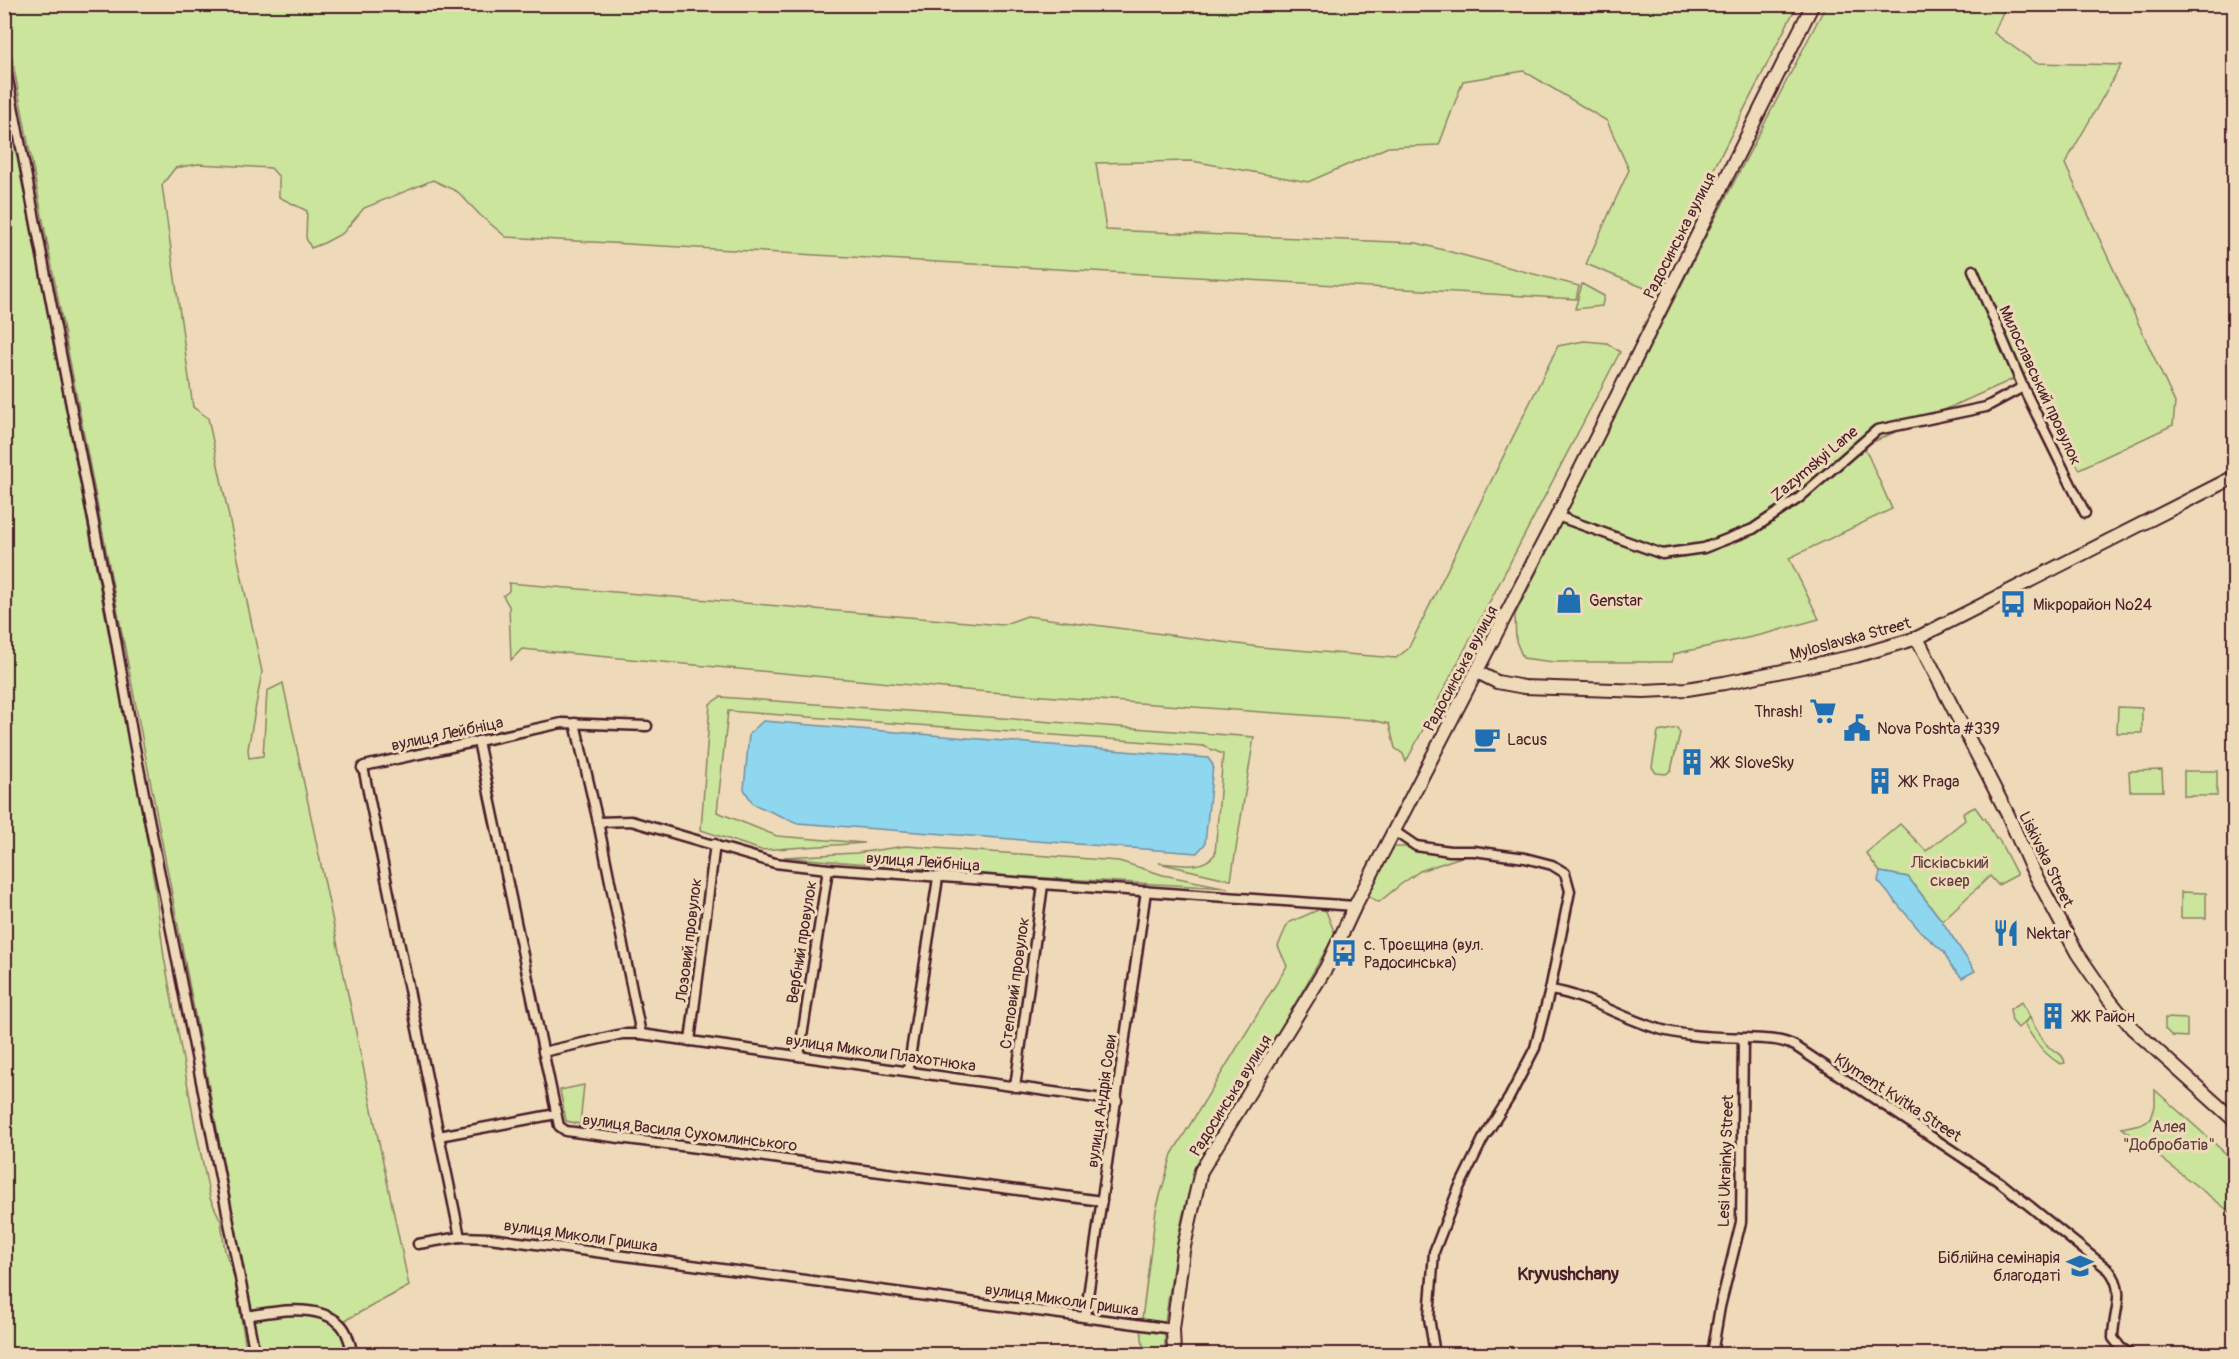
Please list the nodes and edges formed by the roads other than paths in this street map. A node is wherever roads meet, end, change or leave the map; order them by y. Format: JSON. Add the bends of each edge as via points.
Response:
{"nodes":[{"id":1,"x":1813,"y":4,"type":"edge"},
{"id":2,"x":4,"y":59,"type":"edge"},
{"id":3,"x":1973,"y":270,"type":"dead end"},
{"id":4,"x":2023,"y":387,"type":"junction"},
{"id":5,"x":2235,"y":477,"type":"edge"},
{"id":6,"x":2085,"y":513,"type":"dead end"},
{"id":7,"x":1557,"y":516,"type":"junction"},
{"id":8,"x":1917,"y":638,"type":"junction"},
{"id":9,"x":1478,"y":672,"type":"junction"},
{"id":10,"x":575,"y":723,"type":"junction"},
{"id":11,"x":647,"y":726,"type":"dead end"},
{"id":12,"x":478,"y":741,"type":"junction"},
{"id":13,"x":598,"y":822,"type":"junction"},
{"id":14,"x":1394,"y":831,"type":"junction"},
{"id":15,"x":715,"y":844,"type":"junction"},
{"id":16,"x":828,"y":869,"type":"junction"},
{"id":17,"x":938,"y":878,"type":"junction"},
{"id":18,"x":1043,"y":885,"type":"junction"},
{"id":19,"x":1146,"y":891,"type":"junction"},
{"id":20,"x":1355,"y":906,"type":"junction"},
{"id":21,"x":1550,"y":990,"type":"junction"},
{"id":22,"x":641,"y":1034,"type":"junction"},
{"id":23,"x":1743,"y":1038,"type":"junction"},
{"id":24,"x":690,"y":1041,"type":"junction"},
{"id":25,"x":543,"y":1052,"type":"junction"},
{"id":26,"x":799,"y":1056,"type":"junction"},
{"id":27,"x":908,"y":1071,"type":"junction"},
{"id":28,"x":1015,"y":1086,"type":"junction"},
{"id":29,"x":1117,"y":1101,"type":"junction"},
{"id":30,"x":556,"y":1114,"type":"junction"},
{"id":31,"x":2235,"y":1120,"type":"edge"},
{"id":32,"x":439,"y":1136,"type":"junction"},
{"id":33,"x":1102,"y":1201,"type":"junction"},
{"id":34,"x":460,"y":1237,"type":"junction"},
{"id":35,"x":418,"y":1244,"type":"dead end"},
{"id":36,"x":247,"y":1316,"type":"junction"},
{"id":37,"x":1085,"y":1317,"type":"junction"},
{"id":38,"x":1173,"y":1329,"type":"junction"},
{"id":39,"x":255,"y":1354,"type":"edge"},
{"id":40,"x":353,"y":1354,"type":"edge"},
{"id":41,"x":1174,"y":1354,"type":"edge"},
{"id":42,"x":1435,"y":1354,"type":"edge"},
{"id":43,"x":1712,"y":1354,"type":"edge"},
{"id":44,"x":2130,"y":1354,"type":"edge"}],
"edges":[{"from":1,"to":7,"type":"main road","name":"Радосинська вулиця"},
{"from":2,"to":36,"type":"street"},
{"from":3,"to":4,"type":"street","name":"Милославський провулок"},
{"from":4,"to":6,"type":"street","name":"Милославський провулок"},
{"from":4,"to":7,"type":"street","name":"Zazymskyi Lane","via":[[1986,407],[1877,430],[1799,498],[1753,530],[1704,548],[1662,554]]},
{"from":5,"to":8,"type":"main road","name":"Myloslavska Street"},
{"from":7,"to":9,"type":"main road","name":"Радосинська вулиця"},
{"from":8,"to":9,"type":"main road","name":"Myloslavska Street","via":[[1796,670],[1687,689],[1644,692],[1524,687],[1497,682]]},
{"from":8,"to":31,"type":"main road","name":"Liskivska Street","via":[[2077,953],[2132,1028]]},
{"from":9,"to":14,"type":"main road","name":"Радосинська вулиця"},
{"from":10,"to":11,"type":"street","name":"вулиця Лейбніца"},
{"from":10,"to":12,"type":"street","name":"вулиця Лейбніца"},
{"from":10,"to":13,"type":"street"},
{"from":12,"to":25,"type":"street"},
{"from":12,"to":32,"type":"street","name":"вулиця Лейбніца","via":[[362,768]]},
{"from":13,"to":15,"type":"street","name":"вулиця Лейбніца","via":[[631,820]]},
{"from":13,"to":22,"type":"street"},
{"from":14,"to":20,"type":"main road","name":"Радосинська вулиця"},
{"from":14,"to":21,"type":"street","via":[[1416,846],[1525,858],[1565,873],[1570,891]]},
{"from":15,"to":16,"type":"street","name":"вулиця Лейбніца","via":[[775,862]]},
{"from":15,"to":24,"type":"street","name":"Лозовий провулок"},
{"from":16,"to":17,"type":"street","name":"вулиця Лейбніца"},
{"from":16,"to":26,"type":"street","name":"Вербний провулок"},
{"from":17,"to":18,"type":"street","name":"вулиця Лейбніца"},
{"from":17,"to":27,"type":"street"},
{"from":18,"to":19,"type":"street","name":"вулиця Лейбніца"},
{"from":18,"to":28,"type":"street","name":"Степовий провулок"},
{"from":19,"to":20,"type":"street","name":"вулиця Лейбніца"},
{"from":19,"to":29,"type":"street","name":"вулиця Андрія Сови"},
{"from":20,"to":38,"type":"main road","name":"Радосинська вулиця","via":[[1326,968],[1202,1172],[1183,1251]]},
{"from":21,"to":23,"type":"street","name":"Klyment Kvitka Street","via":[[1580,996],[1666,1031]]},
{"from":21,"to":42,"type":"street","via":[[1535,1048],[1482,1139],[1434,1252],[1429,1318]]},
{"from":22,"to":24,"type":"street","name":"вулиця Миколи Плахотнюка"},
{"from":22,"to":25,"type":"street","name":"вулиця Миколи Плахотнюка","via":[[622,1034]]},
{"from":23,"to":43,"type":"street","name":"Lesi Ukrainky Street","via":[[1741,1222]]},
{"from":23,"to":44,"type":"street","name":"Klyment Kvitka Street","via":[[1772,1039],[1795,1046],[2001,1183],[2109,1270],[2118,1280],[2119,1290],[2113,1338]]},
{"from":24,"to":26,"type":"street","name":"вулиця Миколи Плахотнюка"},
{"from":25,"to":30,"type":"street"},
{"from":26,"to":27,"type":"street","name":"вулиця Миколи Плахотнюка"},
{"from":27,"to":28,"type":"street","name":"вулиця Миколи Плахотнюка"},
{"from":28,"to":29,"type":"street","name":"вулиця Миколи Плахотнюка"},
{"from":29,"to":33,"type":"street","name":"вулиця Андрія Сови"},
{"from":30,"to":32,"type":"street"},
{"from":30,"to":33,"type":"street","name":"вулиця Василя Сухомлинського","via":[[559,1126],[566,1131]]},
{"from":32,"to":34,"type":"street"},
{"from":33,"to":37,"type":"street","name":"вулиця Андрія Сови"},
{"from":34,"to":35,"type":"street","name":"вулиця Миколи Гришка"},
{"from":34,"to":37,"type":"street","name":"вулиця Миколи Гришка"},
{"from":36,"to":39,"type":"street"},
{"from":36,"to":40,"type":"street","via":[[277,1310],[326,1315],[341,1324]]},
{"from":37,"to":38,"type":"street","name":"вулиця Миколи Гришка"},
{"from":38,"to":41,"type":"main road","name":"Радосинська вулиця"}]}
